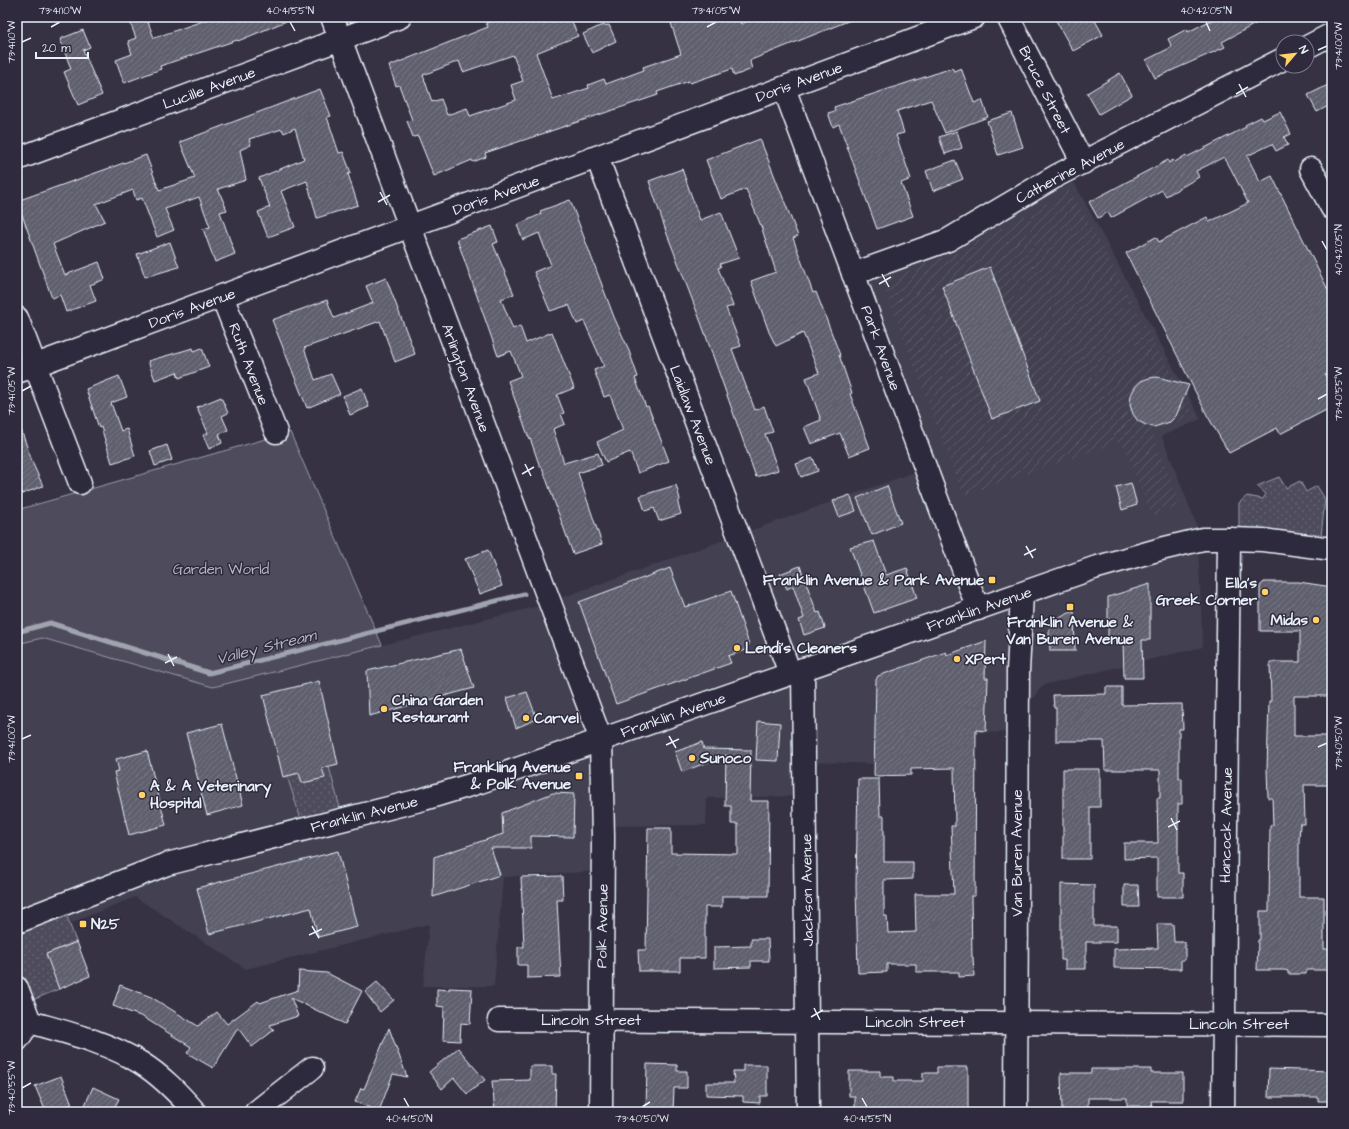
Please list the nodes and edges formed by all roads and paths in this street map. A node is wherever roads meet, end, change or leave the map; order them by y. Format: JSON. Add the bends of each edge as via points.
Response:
{"nodes":[{"id":1,"x":332,"y":17,"type":"edge"},
{"id":2,"x":400,"y":17,"type":"edge"},
{"id":3,"x":974,"y":17,"type":"edge"},
{"id":4,"x":1008,"y":17,"type":"edge"},
{"id":5,"x":1332,"y":34,"type":"edge"},
{"id":6,"x":340,"y":39,"type":"junction"},
{"id":7,"x":1315,"y":43,"type":"edge"},
{"id":8,"x":1275,"y":63,"type":"edge"},
{"id":9,"x":784,"y":88,"type":"junction"},
{"id":10,"x":597,"y":157,"type":"junction"},
{"id":11,"x":17,"y":159,"type":"edge"},
{"id":12,"x":1083,"y":163,"type":"junction"},
{"id":13,"x":1312,"y":169,"type":"dead end"},
{"id":14,"x":1332,"y":208,"type":"edge"},
{"id":15,"x":410,"y":227,"type":"junction"},
{"id":16,"x":853,"y":274,"type":"junction"},
{"id":17,"x":222,"y":296,"type":"junction"},
{"id":18,"x":17,"y":318,"type":"edge"},
{"id":19,"x":26,"y":369,"type":"edge"},
{"id":20,"x":276,"y":432,"type":"dead end"},
{"id":21,"x":80,"y":482,"type":"dead end"},
{"id":22,"x":1229,"y":539,"type":"junction"},
{"id":23,"x":1332,"y":549,"type":"edge"},
{"id":24,"x":1022,"y":594,"type":"junction"},
{"id":25,"x":978,"y":609,"type":"junction"},
{"id":26,"x":797,"y":671,"type":"junction"},
{"id":27,"x":601,"y":740,"type":"junction"},
{"id":28,"x":17,"y":922,"type":"edge"},
{"id":29,"x":17,"y":988,"type":"edge"},
{"id":30,"x":499,"y":1020,"type":"dead end"},
{"id":31,"x":601,"y":1020,"type":"junction"},
{"id":32,"x":30,"y":1022,"type":"junction"},
{"id":33,"x":808,"y":1022,"type":"junction"},
{"id":34,"x":1016,"y":1023,"type":"junction"},
{"id":35,"x":1224,"y":1024,"type":"junction"},
{"id":36,"x":1332,"y":1024,"type":"edge"},
{"id":37,"x":17,"y":1040,"type":"edge"},
{"id":38,"x":312,"y":1068,"type":"dead end"},
{"id":39,"x":195,"y":1112,"type":"edge"},
{"id":40,"x":256,"y":1112,"type":"edge"},
{"id":41,"x":601,"y":1112,"type":"edge"},
{"id":42,"x":808,"y":1112,"type":"edge"},
{"id":43,"x":1016,"y":1112,"type":"edge"},
{"id":44,"x":1223,"y":1112,"type":"edge"}],
"edges":[{"from":1,"to":6,"type":"street","name":"Arlington Avenue"},
{"from":2,"to":6,"type":"street","name":"Lucille Avenue"},
{"from":3,"to":9,"type":"street","name":"Doris Avenue"},
{"from":4,"to":12,"type":"street","name":"Bruce Street"},
{"from":5,"to":7,"type":"street"},
{"from":6,"to":11,"type":"street","name":"Lucille Avenue"},
{"from":6,"to":15,"type":"street","name":"Arlington Avenue"},
{"from":8,"to":12,"type":"street","name":"Catherine Avenue"},
{"from":9,"to":10,"type":"street","name":"Doris Avenue"},
{"from":9,"to":16,"type":"street","name":"Park Avenue"},
{"from":10,"to":15,"type":"street","name":"Doris Avenue"},
{"from":10,"to":26,"type":"street","name":"Laidlaw Avenue"},
{"from":12,"to":16,"type":"street","name":"Catherine Avenue","via":[[948,240]]},
{"from":13,"to":14,"type":"street"},
{"from":15,"to":17,"type":"street","name":"Doris Avenue"},
{"from":15,"to":27,"type":"street","name":"Arlington Avenue"},
{"from":16,"to":25,"type":"street","name":"Park Avenue"},
{"from":17,"to":19,"type":"street","name":"Doris Avenue"},
{"from":17,"to":20,"type":"street","name":"Ruth Avenue"},
{"from":18,"to":19,"type":"street"},
{"from":19,"to":21,"type":"street"},
{"from":22,"to":23,"type":"street","name":"Franklin Avenue","via":[[1264,540]]},
{"from":22,"to":24,"type":"street","name":"Franklin Avenue","via":[[1204,539],[1161,549],[1094,568]]},
{"from":22,"to":35,"type":"street","name":"Hancock Avenue"},
{"from":24,"to":25,"type":"street","name":"Franklin Avenue"},
{"from":24,"to":34,"type":"street","name":"Van Buren Avenue","via":[[1018,671]]},
{"from":25,"to":26,"type":"street","name":"Franklin Avenue"},
{"from":26,"to":27,"type":"street","name":"Franklin Avenue"},
{"from":26,"to":33,"type":"street","name":"Jackson Avenue"},
{"from":27,"to":28,"type":"street","name":"Franklin Avenue","via":[[424,799],[167,864]]},
{"from":27,"to":31,"type":"street","name":"Polk Avenue"},
{"from":29,"to":32,"type":"street"},
{"from":30,"to":31,"type":"street","name":"Lincoln Street"},
{"from":31,"to":33,"type":"street","name":"Lincoln Street"},
{"from":31,"to":41,"type":"street","name":"Polk Avenue"},
{"from":32,"to":37,"type":"street"},
{"from":32,"to":39,"type":"street","via":[[85,1037],[141,1063],[168,1084]]},
{"from":33,"to":34,"type":"street","name":"Lincoln Street"},
{"from":33,"to":42,"type":"street","name":"Jackson Avenue"},
{"from":34,"to":35,"type":"street","name":"Lincoln Street"},
{"from":34,"to":43,"type":"street","name":"Van Buren Avenue"},
{"from":35,"to":36,"type":"street","name":"Lincoln Street"},
{"from":35,"to":44,"type":"street","name":"Hancock Avenue"},
{"from":38,"to":40,"type":"street"}]}
